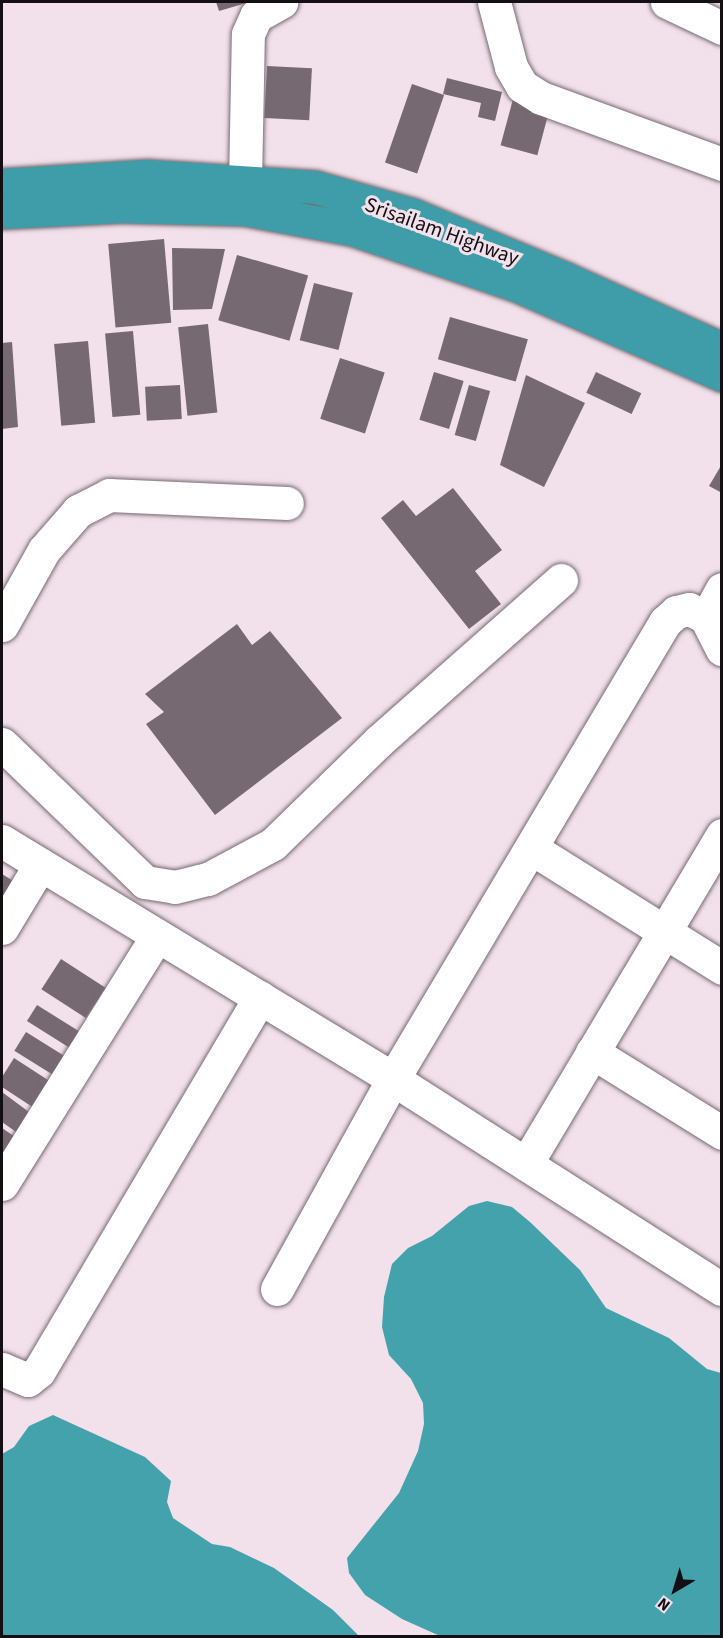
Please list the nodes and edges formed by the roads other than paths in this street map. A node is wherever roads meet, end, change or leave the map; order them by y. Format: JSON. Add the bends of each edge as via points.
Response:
{"nodes":[{"id":1,"x":281,"y":2,"type":"edge"},
{"id":2,"x":494,"y":2,"type":"edge"},
{"id":3,"x":667,"y":2,"type":"edge"},
{"id":4,"x":722,"y":28,"type":"edge"},
{"id":5,"x":722,"y":164,"type":"edge"},
{"id":6,"x":245,"y":184,"type":"junction"},
{"id":7,"x":2,"y":185,"type":"edge"},
{"id":8,"x":2,"y":212,"type":"edge"},
{"id":9,"x":722,"y":349,"type":"edge"},
{"id":10,"x":722,"y":375,"type":"edge"},
{"id":11,"x":287,"y":503,"type":"dead end"},
{"id":12,"x":14,"y":573,"type":"edge"},
{"id":13,"x":561,"y":580,"type":"dead end"},
{"id":14,"x":722,"y":589,"type":"edge"},
{"id":15,"x":714,"y":622,"type":"edge"},
{"id":16,"x":2,"y":625,"type":"edge"},
{"id":17,"x":722,"y":649,"type":"edge"},
{"id":18,"x":2,"y":744,"type":"edge"},
{"id":19,"x":722,"y":835,"type":"edge"},
{"id":20,"x":2,"y":841,"type":"edge"},
{"id":21,"x":531,"y":848,"type":"junction"},
{"id":22,"x":40,"y":865,"type":"junction"},
{"id":23,"x":2,"y":928,"type":"edge"},
{"id":24,"x":663,"y":931,"type":"junction"},
{"id":25,"x":157,"y":936,"type":"junction"},
{"id":26,"x":722,"y":968,"type":"edge"},
{"id":27,"x":260,"y":998,"type":"junction"},
{"id":28,"x":592,"y":1052,"type":"junction"},
{"id":29,"x":393,"y":1079,"type":"junction"},
{"id":30,"x":722,"y":1133,"type":"edge"},
{"id":31,"x":526,"y":1164,"type":"junction"},
{"id":32,"x":2,"y":1184,"type":"edge"},
{"id":33,"x":277,"y":1289,"type":"dead end"},
{"id":34,"x":722,"y":1289,"type":"edge"},
{"id":35,"x":2,"y":1370,"type":"edge"}],
"edges":[{"from":1,"to":6,"type":"street","via":[[256,16],[248,34]]},
{"from":2,"to":5,"type":"street","via":[[511,67],[522,86],[541,98]]},
{"from":3,"to":4,"type":"street"},
{"from":6,"to":7,"type":"highway","name":"Srisailam Highway","via":[[147,176]]},
{"from":6,"to":9,"type":"highway","name":"Srisailam Highway","via":[[315,188],[413,215]]},
{"from":8,"to":10,"type":"highway","name":"Srisailam Highway","via":[[121,206],[245,209],[352,229],[514,284]]},
{"from":11,"to":12,"type":"street","via":[[108,495],[78,511],[44,550]]},
{"from":12,"to":16,"type":"street"},
{"from":13,"to":18,"type":"street","via":[[379,741],[273,844],[208,879],[175,887],[145,882]]},
{"from":14,"to":15,"type":"street"},
{"from":15,"to":17,"type":"street"},
{"from":15,"to":21,"type":"street","via":[[689,609],[676,612],[665,622]]},
{"from":19,"to":24,"type":"street"},
{"from":20,"to":22,"type":"street"},
{"from":21,"to":24,"type":"street"},
{"from":21,"to":29,"type":"street"},
{"from":22,"to":23,"type":"street"},
{"from":22,"to":25,"type":"street"},
{"from":24,"to":26,"type":"street"},
{"from":24,"to":28,"type":"street"},
{"from":25,"to":27,"type":"street"},
{"from":25,"to":32,"type":"street"},
{"from":27,"to":29,"type":"street"},
{"from":27,"to":35,"type":"street","via":[[39,1371],[28,1380]]},
{"from":28,"to":30,"type":"street"},
{"from":28,"to":31,"type":"street"},
{"from":29,"to":31,"type":"street"},
{"from":29,"to":33,"type":"street"},
{"from":31,"to":34,"type":"street"}]}
